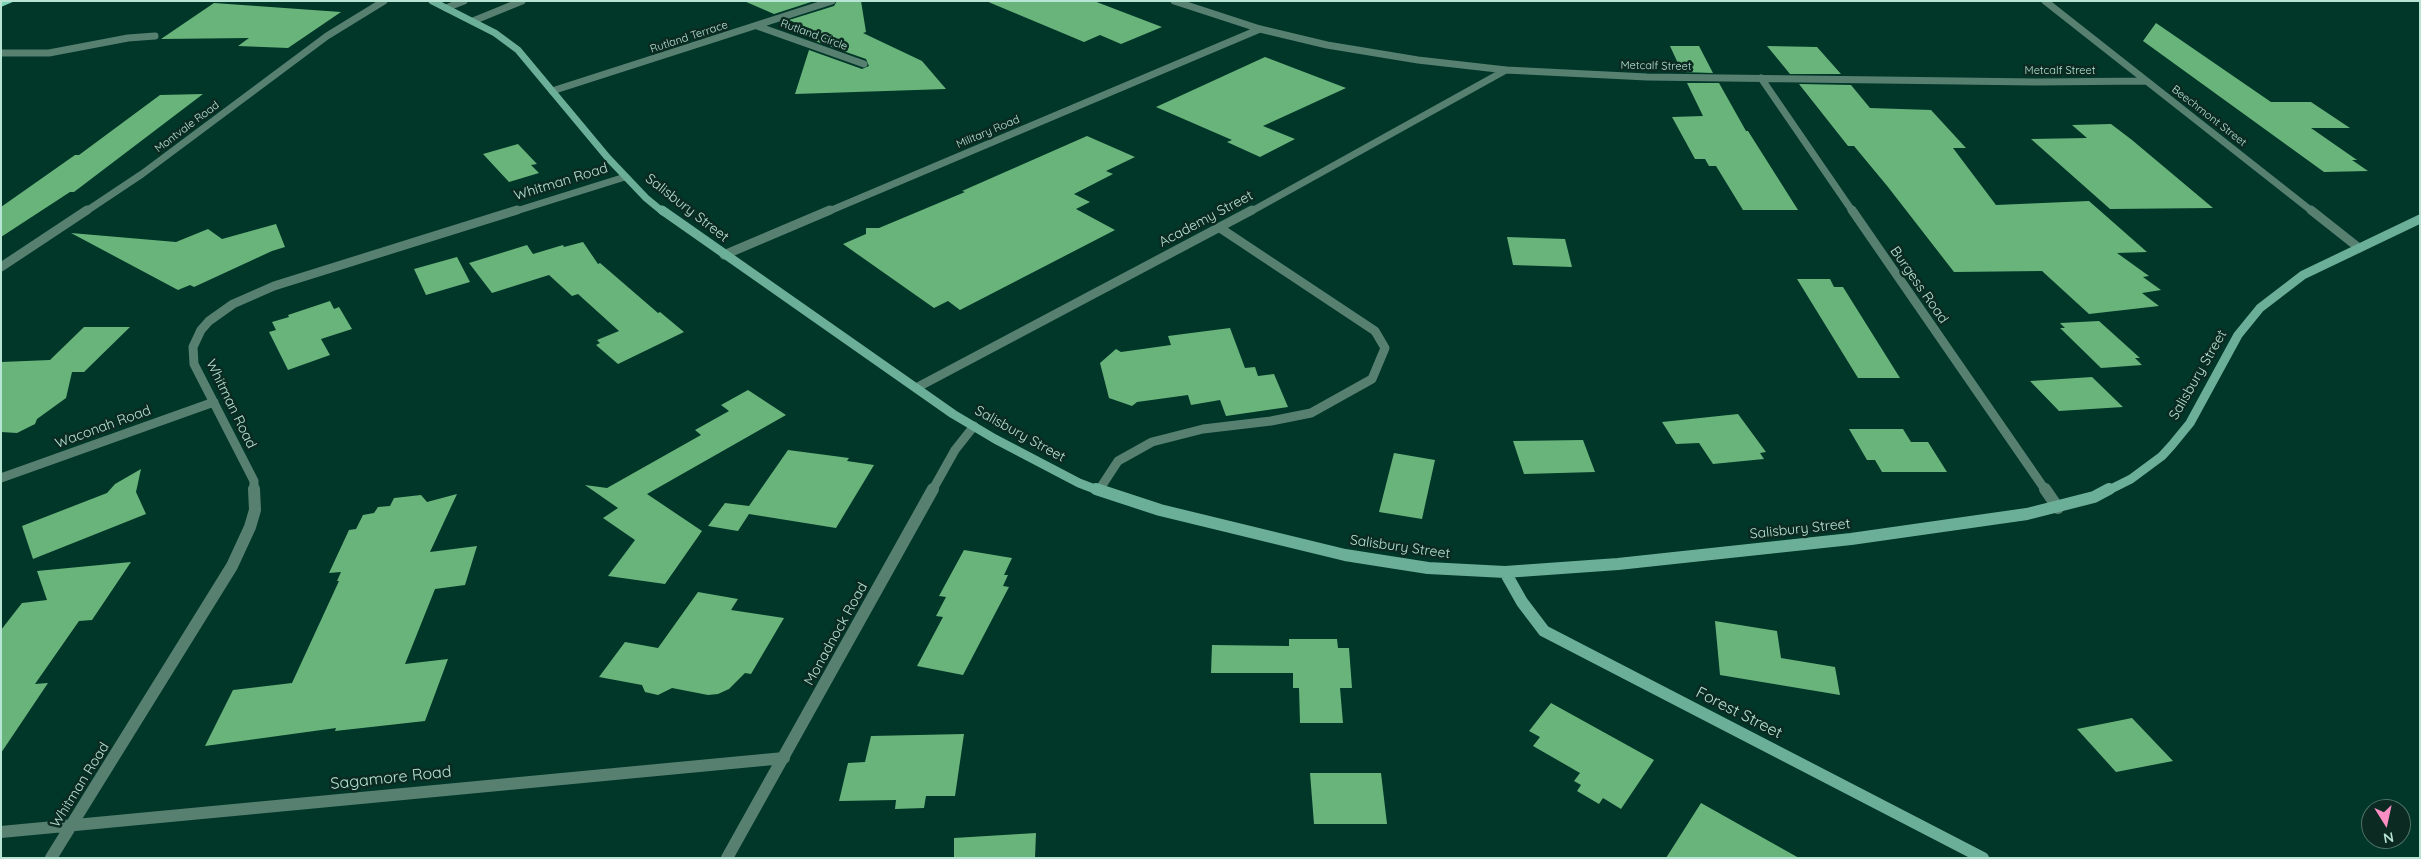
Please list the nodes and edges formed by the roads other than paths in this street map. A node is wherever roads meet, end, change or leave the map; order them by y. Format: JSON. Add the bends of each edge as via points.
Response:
{"nodes":[{"id":1,"x":11,"y":1,"type":"edge"},
{"id":2,"x":384,"y":1,"type":"edge"},
{"id":3,"x":432,"y":1,"type":"edge"},
{"id":4,"x":464,"y":1,"type":"edge"},
{"id":5,"x":522,"y":1,"type":"edge"},
{"id":6,"x":832,"y":1,"type":"edge"},
{"id":7,"x":1174,"y":1,"type":"edge"},
{"id":8,"x":2045,"y":1,"type":"edge"},
{"id":9,"x":1,"y":5,"type":"edge"},
{"id":10,"x":446,"y":8,"type":"junction"},
{"id":11,"x":473,"y":21,"type":"junction"},
{"id":12,"x":757,"y":26,"type":"junction"},
{"id":13,"x":1260,"y":29,"type":"junction"},
{"id":14,"x":155,"y":36,"type":"dead end"},
{"id":15,"x":1,"y":53,"type":"edge"},
{"id":16,"x":864,"y":64,"type":"dead end"},
{"id":17,"x":1506,"y":70,"type":"junction"},
{"id":18,"x":1760,"y":78,"type":"junction"},
{"id":19,"x":2146,"y":80,"type":"junction"},
{"id":20,"x":552,"y":91,"type":"junction"},
{"id":21,"x":625,"y":177,"type":"junction"},
{"id":22,"x":2420,"y":219,"type":"edge"},
{"id":23,"x":1220,"y":228,"type":"junction"},
{"id":24,"x":2359,"y":248,"type":"junction"},
{"id":25,"x":724,"y":255,"type":"junction"},
{"id":26,"x":1,"y":267,"type":"edge"},
{"id":27,"x":916,"y":388,"type":"junction"},
{"id":28,"x":214,"y":402,"type":"junction"},
{"id":29,"x":974,"y":426,"type":"junction"},
{"id":30,"x":1,"y":478,"type":"edge"},
{"id":31,"x":1099,"y":490,"type":"junction"},
{"id":32,"x":2058,"y":508,"type":"junction"},
{"id":33,"x":1505,"y":572,"type":"junction"},
{"id":34,"x":784,"y":758,"type":"junction"},
{"id":35,"x":70,"y":826,"type":"junction"},
{"id":36,"x":1,"y":832,"type":"edge"},
{"id":37,"x":50,"y":858,"type":"edge"},
{"id":38,"x":727,"y":858,"type":"edge"},
{"id":39,"x":1983,"y":858,"type":"edge"}],
"edges":[{"from":1,"to":9,"type":"main road"},
{"from":2,"to":26,"type":"street","name":"Montvale Road","via":[[327,36],[142,174]]},
{"from":3,"to":10,"type":"main road","name":"Salisbury Street"},
{"from":4,"to":10,"type":"street"},
{"from":5,"to":11,"type":"street"},
{"from":6,"to":12,"type":"street","name":"Rutland Terrace"},
{"from":7,"to":13,"type":"street","name":"Metcalf Street"},
{"from":8,"to":19,"type":"street","name":"Beechmont Street"},
{"from":10,"to":11,"type":"main road","name":"Salisbury Street"},
{"from":11,"to":20,"type":"main road","name":"Salisbury Street","via":[[518,50]]},
{"from":12,"to":16,"type":"street","name":"Rutland Circle"},
{"from":12,"to":20,"type":"street","name":"Rutland Terrace"},
{"from":13,"to":17,"type":"street","name":"Metcalf Street","via":[[1379,54]]},
{"from":13,"to":25,"type":"street","name":"Military Road"},
{"from":14,"to":15,"type":"street","via":[[49,53]]},
{"from":17,"to":18,"type":"street","name":"Metcalf Street"},
{"from":17,"to":23,"type":"street","name":"Academy Street"},
{"from":18,"to":19,"type":"street","name":"Metcalf Street","via":[[2036,82]]},
{"from":18,"to":32,"type":"street","name":"Burgess Road"},
{"from":19,"to":24,"type":"street","name":"Beechmont Street"},
{"from":20,"to":21,"type":"main road","name":"Salisbury Street"},
{"from":21,"to":25,"type":"main road","name":"Salisbury Street","via":[[669,216]]},
{"from":21,"to":28,"type":"street","name":"Whitman Road","via":[[274,286],[233,304],[209,321],[193,347],[194,364]]},
{"from":22,"to":24,"type":"main road","name":"Salisbury Street"},
{"from":23,"to":27,"type":"street","name":"Academy Street"},
{"from":23,"to":31,"type":"street","via":[[1375,330],[1385,348],[1372,379],[1311,413],[1203,429],[1152,442],[1118,461]]},
{"from":24,"to":32,"type":"main road","name":"Salisbury Street","via":[[2290,283],[2260,308],[2238,335],[2190,423],[2162,456],[2112,489]]},
{"from":25,"to":27,"type":"main road","name":"Salisbury Street"},
{"from":27,"to":29,"type":"main road","name":"Salisbury Street"},
{"from":28,"to":30,"type":"street","name":"Waconah Road"},
{"from":28,"to":35,"type":"street","name":"Whitman Road","via":[[254,481],[255,510],[250,528],[232,566]]},
{"from":29,"to":31,"type":"main road","name":"Salisbury Street","via":[[1048,468]]},
{"from":29,"to":34,"type":"street","name":"Monadnock Road","via":[[955,450]]},
{"from":31,"to":33,"type":"main road","name":"Salisbury Street","via":[[1160,510],[1345,555],[1428,568]]},
{"from":32,"to":33,"type":"main road","name":"Salisbury Street","via":[[1851,539],[1618,564]]},
{"from":33,"to":39,"type":"main road","name":"Forest Street","via":[[1544,631]]},
{"from":34,"to":35,"type":"street","name":"Sagamore Road"},
{"from":34,"to":38,"type":"street","name":"Monadnock Road"},
{"from":35,"to":36,"type":"street","name":"Sagamore Road"},
{"from":35,"to":37,"type":"street","name":"Whitman Road"}]}
